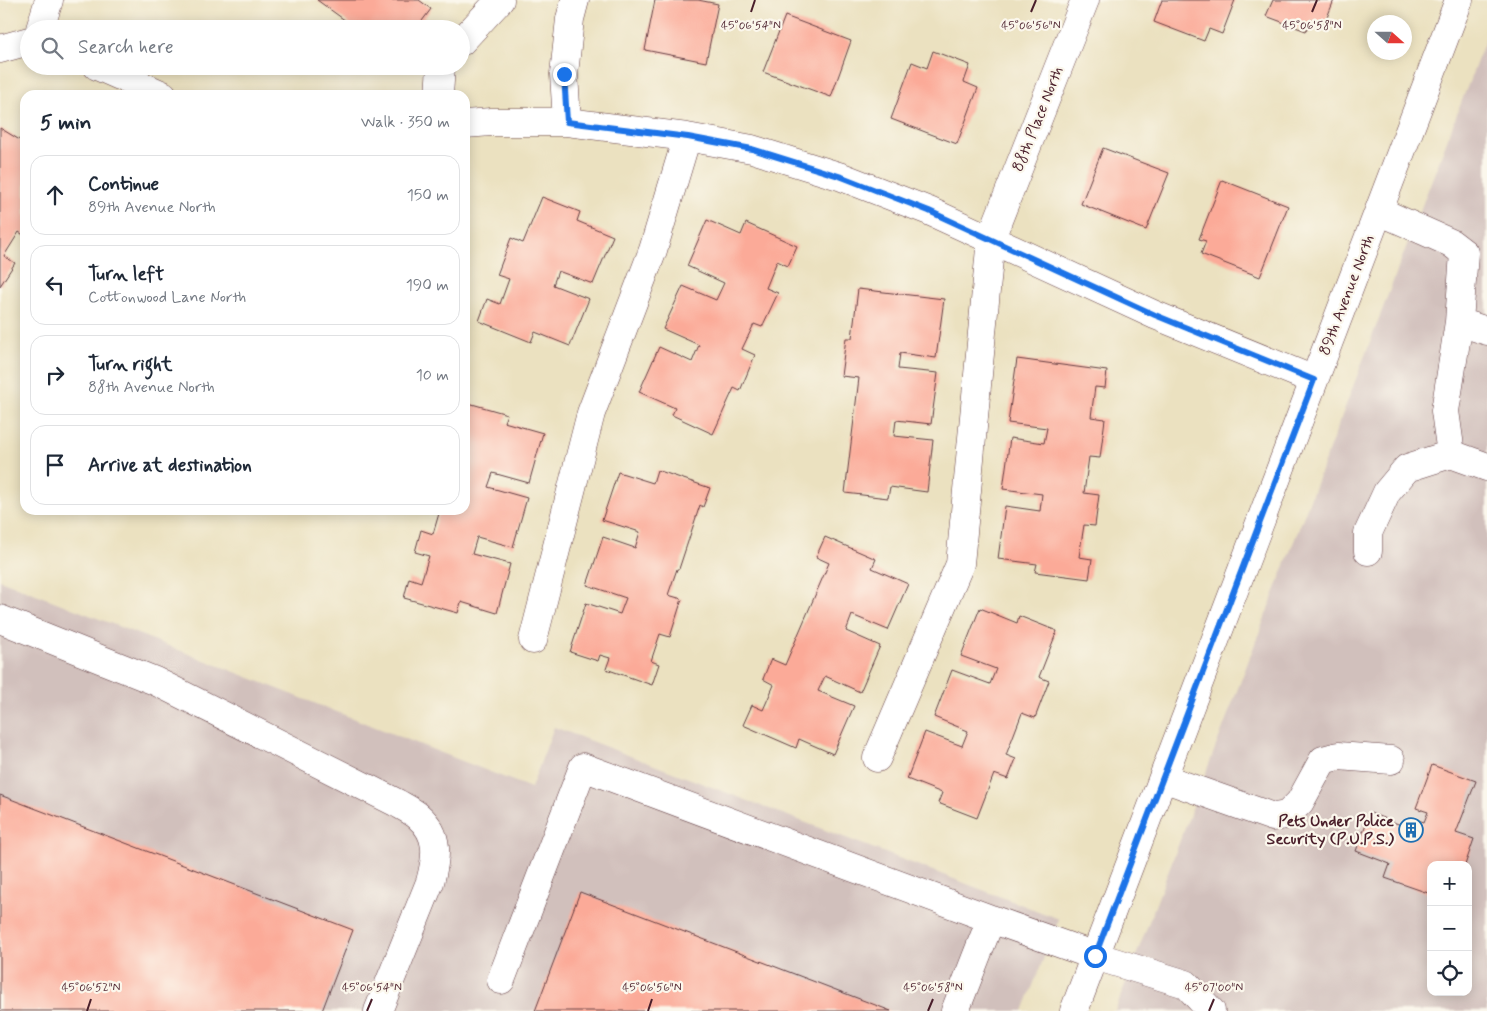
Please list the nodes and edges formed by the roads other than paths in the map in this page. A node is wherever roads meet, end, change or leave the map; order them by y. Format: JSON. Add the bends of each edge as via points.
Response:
{"nodes":[{"id":1,"x":49,"y":0,"type":"edge"},
{"id":2,"x":500,"y":0,"type":"edge"},
{"id":3,"x":575,"y":0,"type":"edge"},
{"id":4,"x":1085,"y":0,"type":"edge"},
{"id":5,"x":1459,"y":0,"type":"edge"},
{"id":6,"x":43,"y":20,"type":"edge"},
{"id":7,"x":470,"y":32,"type":"edge"},
{"id":8,"x":20,"y":43,"type":"edge"},
{"id":9,"x":0,"y":49,"type":"edge"},
{"id":10,"x":116,"y":75,"type":"edge"},
{"id":11,"x":440,"y":75,"type":"edge"},
{"id":12,"x":151,"y":90,"type":"edge"},
{"id":13,"x":439,"y":90,"type":"edge"},
{"id":14,"x":567,"y":122,"type":"junction"},
{"id":15,"x":470,"y":124,"type":"edge"},
{"id":16,"x":688,"y":137,"type":"junction"},
{"id":17,"x":1379,"y":211,"type":"junction"},
{"id":18,"x":991,"y":238,"type":"junction"},
{"id":19,"x":1459,"y":322,"type":"junction"},
{"id":20,"x":1487,"y":330,"type":"edge"},
{"id":21,"x":1314,"y":380,"type":"junction"},
{"id":22,"x":1451,"y":454,"type":"junction"},
{"id":23,"x":1487,"y":467,"type":"edge"},
{"id":24,"x":1368,"y":551,"type":"dead end"},
{"id":25,"x":0,"y":619,"type":"edge"},
{"id":26,"x":533,"y":640,"type":"dead end"},
{"id":27,"x":877,"y":758,"type":"dead end"},
{"id":28,"x":1391,"y":760,"type":"dead end"},
{"id":29,"x":1163,"y":778,"type":"junction"},
{"id":30,"x":990,"y":919,"type":"junction"},
{"id":31,"x":1095,"y":956,"type":"junction"},
{"id":32,"x":501,"y":980,"type":"dead end"},
{"id":33,"x":378,"y":1011,"type":"edge"},
{"id":34,"x":955,"y":1011,"type":"edge"},
{"id":35,"x":1074,"y":1011,"type":"edge"},
{"id":36,"x":1210,"y":1011,"type":"edge"}],
"edges":[{"from":1,"to":6,"type":"street"},
{"from":2,"to":7,"type":"street"},
{"from":3,"to":14,"type":"street","via":[[564,74]]},
{"from":4,"to":18,"type":"street","name":"88th Place North"},
{"from":5,"to":17,"type":"street","name":"89th Avenue North"},
{"from":8,"to":9,"type":"street"},
{"from":10,"to":12,"type":"street"},
{"from":11,"to":13,"type":"street"},
{"from":14,"to":15,"type":"street"},
{"from":14,"to":16,"type":"street"},
{"from":16,"to":18,"type":"street","via":[[752,149],[842,177]]},
{"from":16,"to":26,"type":"street","via":[[653,250],[590,413]]},
{"from":17,"to":19,"type":"street","via":[[1451,243],[1464,253]]},
{"from":17,"to":21,"type":"street","name":"89th Avenue North"},
{"from":18,"to":21,"type":"street","via":[[1155,315]]},
{"from":18,"to":27,"type":"street","name":"88th Place North","via":[[960,564]]},
{"from":19,"to":20,"type":"street"},
{"from":19,"to":22,"type":"street","via":[[1445,411]]},
{"from":21,"to":29,"type":"street","name":"89th Avenue North"},
{"from":22,"to":23,"type":"street"},
{"from":22,"to":24,"type":"street","via":[[1407,468],[1387,492],[1368,533]]},
{"from":25,"to":33,"type":"street","via":[[155,681],[417,815],[435,841],[436,861]]},
{"from":28,"to":29,"type":"street","via":[[1338,756],[1323,760],[1300,802],[1287,815],[1273,817]]},
{"from":29,"to":31,"type":"street","name":"89th Avenue North"},
{"from":30,"to":31,"type":"street"},
{"from":30,"to":32,"type":"street","via":[[583,767]]},
{"from":30,"to":34,"type":"street"},
{"from":31,"to":35,"type":"street","name":"89th Avenue North"},
{"from":31,"to":36,"type":"street","via":[[1186,984]]}]}
